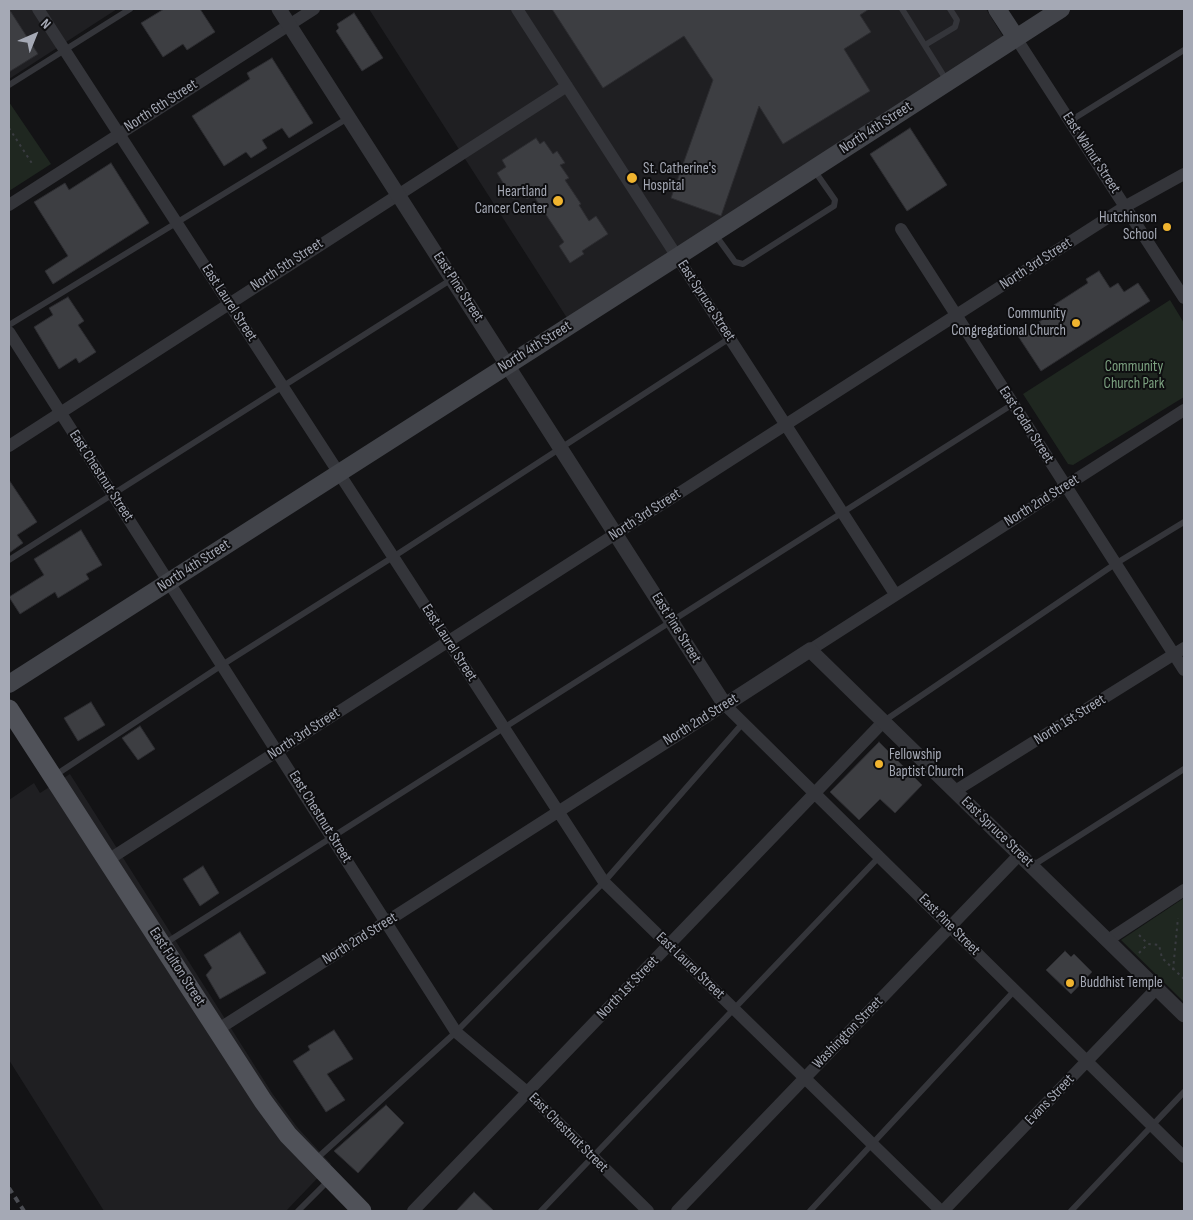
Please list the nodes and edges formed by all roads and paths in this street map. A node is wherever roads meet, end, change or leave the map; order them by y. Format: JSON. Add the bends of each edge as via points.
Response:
{"nodes":[{"id":1,"x":38,"y":9,"type":"edge"},
{"id":2,"x":130,"y":9,"type":"edge"},
{"id":3,"x":279,"y":9,"type":"edge"},
{"id":4,"x":314,"y":9,"type":"edge"},
{"id":5,"x":517,"y":9,"type":"edge"},
{"id":6,"x":902,"y":9,"type":"edge"},
{"id":7,"x":950,"y":9,"type":"edge"},
{"id":8,"x":997,"y":9,"type":"edge"},
{"id":9,"x":1060,"y":9,"type":"edge"},
{"id":10,"x":289,"y":25,"type":"junction"},
{"id":11,"x":1016,"y":38,"type":"junction"},
{"id":12,"x":925,"y":45,"type":"junction"},
{"id":13,"x":1184,"y":50,"type":"edge"},
{"id":14,"x":65,"y":51,"type":"junction"},
{"id":15,"x":947,"y":82,"type":"junction"},
{"id":16,"x":9,"y":85,"type":"edge"},
{"id":17,"x":567,"y":86,"type":"junction"},
{"id":18,"x":349,"y":117,"type":"junction"},
{"id":19,"x":1070,"y":121,"type":"junction"},
{"id":20,"x":9,"y":128,"type":"edge"},
{"id":21,"x":119,"y":134,"type":"junction"},
{"id":22,"x":33,"y":165,"type":"dead end"},
{"id":23,"x":814,"y":169,"type":"junction"},
{"id":24,"x":1184,"y":174,"type":"edge"},
{"id":25,"x":398,"y":194,"type":"junction"},
{"id":26,"x":9,"y":205,"type":"edge"},
{"id":27,"x":1126,"y":206,"type":"junction"},
{"id":28,"x":176,"y":221,"type":"junction"},
{"id":29,"x":901,"y":229,"type":"dead end"},
{"id":30,"x":714,"y":233,"type":"junction"},
{"id":31,"x":678,"y":257,"type":"junction"},
{"id":32,"x":453,"y":278,"type":"junction"},
{"id":33,"x":1184,"y":298,"type":"edge"},
{"id":34,"x":229,"y":303,"type":"junction"},
{"id":35,"x":956,"y":316,"type":"junction"},
{"id":36,"x":9,"y":325,"type":"edge"},
{"id":37,"x":9,"y":332,"type":"edge"},
{"id":38,"x":730,"y":338,"type":"junction"},
{"id":39,"x":508,"y":364,"type":"junction"},
{"id":40,"x":283,"y":387,"type":"junction"},
{"id":41,"x":1013,"y":404,"type":"junction"},
{"id":42,"x":1184,"y":410,"type":"edge"},
{"id":43,"x":60,"y":412,"type":"junction"},
{"id":44,"x":786,"y":425,"type":"junction"},
{"id":45,"x":9,"y":446,"type":"edge"},
{"id":46,"x":560,"y":446,"type":"junction"},
{"id":47,"x":339,"y":474,"type":"junction"},
{"id":48,"x":1066,"y":486,"type":"junction"},
{"id":49,"x":114,"y":495,"type":"junction"},
{"id":50,"x":842,"y":512,"type":"junction"},
{"id":51,"x":1184,"y":522,"type":"edge"},
{"id":52,"x":616,"y":534,"type":"junction"},
{"id":53,"x":393,"y":557,"type":"junction"},
{"id":54,"x":9,"y":560,"type":"edge"},
{"id":55,"x":1115,"y":564,"type":"junction"},
{"id":56,"x":169,"y":582,"type":"junction"},
{"id":57,"x":895,"y":594,"type":"junction"},
{"id":58,"x":671,"y":620,"type":"junction"},
{"id":59,"x":448,"y":642,"type":"junction"},
{"id":60,"x":810,"y":650,"type":"junction"},
{"id":61,"x":1179,"y":651,"type":"edge"},
{"id":62,"x":222,"y":665,"type":"junction"},
{"id":63,"x":1184,"y":670,"type":"edge"},
{"id":64,"x":9,"y":684,"type":"edge"},
{"id":65,"x":725,"y":705,"type":"junction"},
{"id":66,"x":9,"y":708,"type":"edge"},
{"id":67,"x":884,"y":721,"type":"junction"},
{"id":68,"x":743,"y":723,"type":"junction"},
{"id":69,"x":504,"y":729,"type":"junction"},
{"id":70,"x":278,"y":751,"type":"junction"},
{"id":71,"x":1184,"y":769,"type":"edge"},
{"id":72,"x":53,"y":777,"type":"junction"},
{"id":73,"x":955,"y":791,"type":"junction"},
{"id":74,"x":815,"y":793,"type":"junction"},
{"id":75,"x":558,"y":811,"type":"junction"},
{"id":76,"x":333,"y":838,"type":"junction"},
{"id":77,"x":1020,"y":854,"type":"junction"},
{"id":78,"x":879,"y":856,"type":"junction"},
{"id":79,"x":108,"y":860,"type":"junction"},
{"id":80,"x":1032,"y":866,"type":"junction"},
{"id":81,"x":604,"y":882,"type":"junction"},
{"id":82,"x":1184,"y":890,"type":"edge"},
{"id":83,"x":1178,"y":918,"type":"dead end"},
{"id":84,"x":386,"y":922,"type":"junction"},
{"id":85,"x":950,"y":926,"type":"junction"},
{"id":86,"x":1129,"y":926,"type":"junction"},
{"id":87,"x":1108,"y":940,"type":"junction"},
{"id":88,"x":163,"y":945,"type":"junction"},
{"id":89,"x":669,"y":945,"type":"junction"},
{"id":90,"x":1173,"y":970,"type":"junction"},
{"id":91,"x":1184,"y":979,"type":"edge"},
{"id":92,"x":1157,"y":988,"type":"junction"},
{"id":93,"x":1015,"y":990,"type":"junction"},
{"id":94,"x":735,"y":1010,"type":"junction"},
{"id":95,"x":1184,"y":1015,"type":"edge"},
{"id":96,"x":218,"y":1030,"type":"junction"},
{"id":97,"x":456,"y":1032,"type":"junction"},
{"id":98,"x":1087,"y":1061,"type":"junction"},
{"id":99,"x":805,"y":1078,"type":"junction"},
{"id":100,"x":527,"y":1092,"type":"junction"},
{"id":101,"x":1184,"y":1092,"type":"edge"},
{"id":102,"x":1152,"y":1126,"type":"junction"},
{"id":103,"x":872,"y":1144,"type":"junction"},
{"id":104,"x":1184,"y":1157,"type":"edge"},
{"id":105,"x":593,"y":1158,"type":"junction"},
{"id":106,"x":313,"y":1161,"type":"junction"},
{"id":107,"x":330,"y":1179,"type":"junction"},
{"id":108,"x":298,"y":1211,"type":"edge"},
{"id":109,"x":362,"y":1211,"type":"edge"},
{"id":110,"x":413,"y":1211,"type":"edge"},
{"id":111,"x":542,"y":1211,"type":"edge"},
{"id":112,"x":648,"y":1211,"type":"edge"},
{"id":113,"x":677,"y":1211,"type":"edge"},
{"id":114,"x":810,"y":1211,"type":"edge"},
{"id":115,"x":942,"y":1211,"type":"edge"},
{"id":116,"x":1071,"y":1211,"type":"edge"}],
"edges":[{"from":1,"to":14,"type":"street","name":"East Laurel Street"},
{"from":2,"to":14,"type":"lane"},
{"from":3,"to":10,"type":"street","name":"East Pine Street"},
{"from":4,"to":10,"type":"street","name":"North 6th Street"},
{"from":5,"to":17,"type":"street","name":"East Spruce Street"},
{"from":6,"to":12,"type":"lane"},
{"from":7,"to":12,"type":"lane","via":[[957,20],[955,27]]},
{"from":8,"to":11,"type":"main road","name":"East Walnut Street"},
{"from":9,"to":11,"type":"main road","name":"North 4th Street"},
{"from":10,"to":18,"type":"street","name":"East Pine Street"},
{"from":10,"to":21,"type":"street","name":"North 6th Street"},
{"from":11,"to":15,"type":"main road","name":"North 4th Street"},
{"from":11,"to":19,"type":"street","name":"East Walnut Street"},
{"from":12,"to":15,"type":"lane"},
{"from":13,"to":19,"type":"lane"},
{"from":14,"to":16,"type":"lane"},
{"from":14,"to":21,"type":"street","name":"East Laurel Street"},
{"from":15,"to":23,"type":"main road","name":"North 4th Street"},
{"from":17,"to":25,"type":"street","name":"North 5th Street"},
{"from":17,"to":31,"type":"street","name":"East Spruce Street"},
{"from":18,"to":25,"type":"street","name":"East Pine Street"},
{"from":18,"to":28,"type":"lane"},
{"from":19,"to":27,"type":"street","name":"East Walnut Street"},
{"from":20,"to":22,"type":"path"},
{"from":21,"to":26,"type":"street","name":"North 6th Street"},
{"from":21,"to":28,"type":"street","name":"East Laurel Street"},
{"from":23,"to":30,"type":"main road","name":"North 4th Street"},
{"from":23,"to":30,"type":"lane","via":[[835,200],[834,206],[743,264],[735,262]]},
{"from":24,"to":27,"type":"street","name":"North 3rd Street"},
{"from":25,"to":32,"type":"street","name":"East Pine Street"},
{"from":25,"to":34,"type":"street","name":"North 5th Street"},
{"from":27,"to":33,"type":"street","name":"East Walnut Street"},
{"from":27,"to":35,"type":"street","name":"North 3rd Street"},
{"from":28,"to":34,"type":"street","name":"East Laurel Street"},
{"from":28,"to":36,"type":"lane"},
{"from":29,"to":35,"type":"street","name":"East Cedar Street"},
{"from":30,"to":31,"type":"main road","name":"North 4th Street"},
{"from":31,"to":38,"type":"street","name":"East Spruce Street"},
{"from":31,"to":39,"type":"main road","name":"North 4th Street"},
{"from":32,"to":39,"type":"street","name":"East Pine Street"},
{"from":32,"to":40,"type":"lane"},
{"from":34,"to":40,"type":"street","name":"East Laurel Street"},
{"from":34,"to":43,"type":"street","name":"North 5th Street"},
{"from":35,"to":41,"type":"street","name":"East Cedar Street"},
{"from":35,"to":44,"type":"street","name":"North 3rd Street"},
{"from":37,"to":43,"type":"street","name":"East Chestnut Street"},
{"from":38,"to":44,"type":"street","name":"East Spruce Street"},
{"from":38,"to":46,"type":"lane"},
{"from":39,"to":46,"type":"street","name":"East Pine Street"},
{"from":39,"to":47,"type":"main road","name":"North 4th Street"},
{"from":40,"to":47,"type":"street","name":"East Laurel Street"},
{"from":40,"to":49,"type":"lane"},
{"from":41,"to":48,"type":"street","name":"East Cedar Street"},
{"from":41,"to":50,"type":"lane"},
{"from":42,"to":48,"type":"street","name":"North 2nd Street"},
{"from":43,"to":45,"type":"street","name":"North 5th Street"},
{"from":43,"to":49,"type":"street","name":"East Chestnut Street"},
{"from":44,"to":50,"type":"street","name":"East Spruce Street"},
{"from":44,"to":52,"type":"street","name":"North 3rd Street"},
{"from":46,"to":52,"type":"street","name":"East Pine Street"},
{"from":46,"to":53,"type":"lane"},
{"from":47,"to":53,"type":"street","name":"East Laurel Street"},
{"from":47,"to":56,"type":"main road","name":"North 4th Street"},
{"from":48,"to":55,"type":"street","name":"East Cedar Street"},
{"from":48,"to":57,"type":"street","name":"North 2nd Street"},
{"from":49,"to":54,"type":"lane"},
{"from":49,"to":56,"type":"street","name":"East Chestnut Street"},
{"from":50,"to":57,"type":"street","name":"East Spruce Street"},
{"from":50,"to":58,"type":"lane"},
{"from":51,"to":55,"type":"lane"},
{"from":52,"to":58,"type":"street","name":"East Pine Street"},
{"from":52,"to":59,"type":"street","name":"North 3rd Street"},
{"from":53,"to":59,"type":"street","name":"East Laurel Street"},
{"from":53,"to":62,"type":"lane"},
{"from":55,"to":61,"type":"street","name":"East Cedar Street"},
{"from":55,"to":67,"type":"lane"},
{"from":56,"to":62,"type":"street","name":"East Chestnut Street"},
{"from":56,"to":64,"type":"main road","name":"North 4th Street"},
{"from":57,"to":60,"type":"street","name":"North 2nd Street"},
{"from":58,"to":65,"type":"street","name":"East Pine Street"},
{"from":58,"to":69,"type":"lane"},
{"from":59,"to":69,"type":"street","name":"East Laurel Street"},
{"from":59,"to":70,"type":"street","name":"North 3rd Street"},
{"from":60,"to":65,"type":"street","name":"North 2nd Street"},
{"from":60,"to":67,"type":"street","name":"East Spruce Street"},
{"from":61,"to":63,"type":"street","name":"East Cedar Street"},
{"from":61,"to":73,"type":"street","name":"North 1st Street"},
{"from":62,"to":70,"type":"street","name":"East Chestnut Street"},
{"from":62,"to":72,"type":"lane"},
{"from":65,"to":68,"type":"street","name":"East Pine Street"},
{"from":65,"to":75,"type":"street","name":"North 2nd Street"},
{"from":66,"to":72,"type":"main road","name":"East Fulton Street"},
{"from":67,"to":73,"type":"street","name":"East Spruce Street"},
{"from":67,"to":74,"type":"street","name":"North 1st Street"},
{"from":68,"to":74,"type":"street","name":"East Pine Street"},
{"from":68,"to":81,"type":"lane"},
{"from":69,"to":75,"type":"street","name":"East Laurel Street"},
{"from":69,"to":76,"type":"lane"},
{"from":70,"to":76,"type":"street","name":"East Chestnut Street"},
{"from":70,"to":79,"type":"street","name":"North 3rd Street"},
{"from":71,"to":80,"type":"lane"},
{"from":72,"to":79,"type":"main road","name":"East Fulton Street"},
{"from":73,"to":77,"type":"street","name":"East Spruce Street"},
{"from":74,"to":78,"type":"street","name":"East Pine Street"},
{"from":74,"to":89,"type":"street","name":"North 1st Street"},
{"from":75,"to":81,"type":"street","name":"East Laurel Street"},
{"from":75,"to":84,"type":"street","name":"North 2nd Street"},
{"from":76,"to":84,"type":"street","name":"East Chestnut Street"},
{"from":76,"to":88,"type":"lane"},
{"from":77,"to":80,"type":"street","name":"East Spruce Street"},
{"from":77,"to":85,"type":"street","name":"Washington Street"},
{"from":78,"to":85,"type":"street","name":"East Pine Street"},
{"from":78,"to":94,"type":"lane"},
{"from":79,"to":88,"type":"main road","name":"East Fulton Street"},
{"from":80,"to":87,"type":"street","name":"East Spruce Street"},
{"from":81,"to":89,"type":"street","name":"East Laurel Street"},
{"from":81,"to":97,"type":"lane"},
{"from":82,"to":86,"type":"street"},
{"from":83,"to":90,"type":"path"},
{"from":84,"to":96,"type":"street","name":"North 2nd Street"},
{"from":84,"to":97,"type":"street","name":"East Chestnut Street"},
{"from":85,"to":93,"type":"street","name":"East Pine Street"},
{"from":85,"to":99,"type":"street","name":"Washington Street"},
{"from":86,"to":87,"type":"street"},
{"from":86,"to":90,"type":"path","via":[[1148,944],[1159,945],[1162,958]]},
{"from":87,"to":92,"type":"street","name":"East Spruce Street"},
{"from":88,"to":96,"type":"main road","name":"East Fulton Street"},
{"from":89,"to":94,"type":"street","name":"East Laurel Street"},
{"from":89,"to":100,"type":"street","name":"North 1st Street"},
{"from":90,"to":91,"type":"path"},
{"from":92,"to":95,"type":"street","name":"East Spruce Street"},
{"from":92,"to":98,"type":"street","name":"Evans Street"},
{"from":93,"to":98,"type":"street","name":"East Pine Street"},
{"from":93,"to":103,"type":"lane"},
{"from":94,"to":99,"type":"street","name":"East Laurel Street"},
{"from":94,"to":105,"type":"lane"},
{"from":96,"to":106,"type":"main road","name":"East Fulton Street","via":[[263,1101],[288,1135]]},
{"from":97,"to":100,"type":"street","name":"East Chestnut Street"},
{"from":97,"to":106,"type":"lane"},
{"from":98,"to":102,"type":"street","name":"East Pine Street"},
{"from":98,"to":115,"type":"street","name":"Evans Street"},
{"from":99,"to":103,"type":"street","name":"East Laurel Street"},
{"from":99,"to":113,"type":"street","name":"Washington Street"},
{"from":100,"to":105,"type":"street","name":"East Chestnut Street"},
{"from":100,"to":110,"type":"street","name":"North 1st Street"},
{"from":101,"to":102,"type":"lane"},
{"from":102,"to":104,"type":"street","name":"East Pine Street"},
{"from":102,"to":116,"type":"lane"},
{"from":103,"to":114,"type":"lane"},
{"from":103,"to":115,"type":"street","name":"East Laurel Street"},
{"from":105,"to":111,"type":"lane"},
{"from":105,"to":112,"type":"street","name":"East Chestnut Street"},
{"from":106,"to":107,"type":"main road","name":"East Fulton Street"},
{"from":107,"to":108,"type":"lane"},
{"from":107,"to":109,"type":"main road","name":"East Fulton Street"}]}
